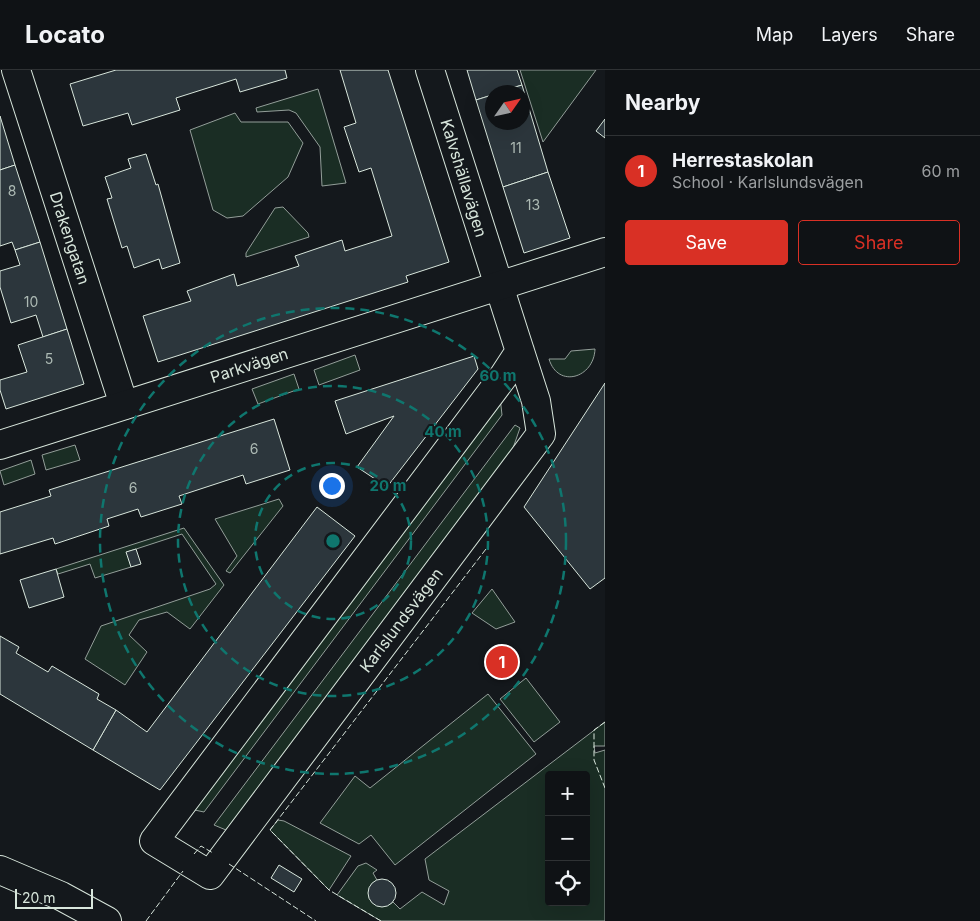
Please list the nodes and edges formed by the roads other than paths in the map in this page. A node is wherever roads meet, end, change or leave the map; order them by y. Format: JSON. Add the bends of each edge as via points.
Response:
{"nodes":[{"id":1,"x":16,"y":70,"type":"edge"},
{"id":2,"x":430,"y":70,"type":"edge"},
{"id":3,"x":605,"y":252,"type":"edge"},
{"id":4,"x":498,"y":286,"type":"junction"},
{"id":5,"x":520,"y":351,"type":"junction"},
{"id":6,"x":124,"y":405,"type":"junction"},
{"id":7,"x":0,"y":445,"type":"edge"},
{"id":8,"x":0,"y":870,"type":"edge"},
{"id":9,"x":107,"y":921,"type":"edge"}],
"edges":[{"from":1,"to":6,"type":"street","name":"Drakengatan"},
{"from":2,"to":4,"type":"street","name":"Kalvshällavägen"},
{"from":3,"to":4,"type":"street"},
{"from":4,"to":5,"type":"street","name":"Karlslundsvägen"},
{"from":4,"to":6,"type":"street","name":"Parkvägen"},
{"from":5,"to":5,"type":"street","name":"Karlslundsvägen","via":[[536,401],[541,434],[210,875],[154,841]]},
{"from":6,"to":7,"type":"street","name":"Parkvägen"},
{"from":8,"to":9,"type":"street","via":[[61,896]]}]}
